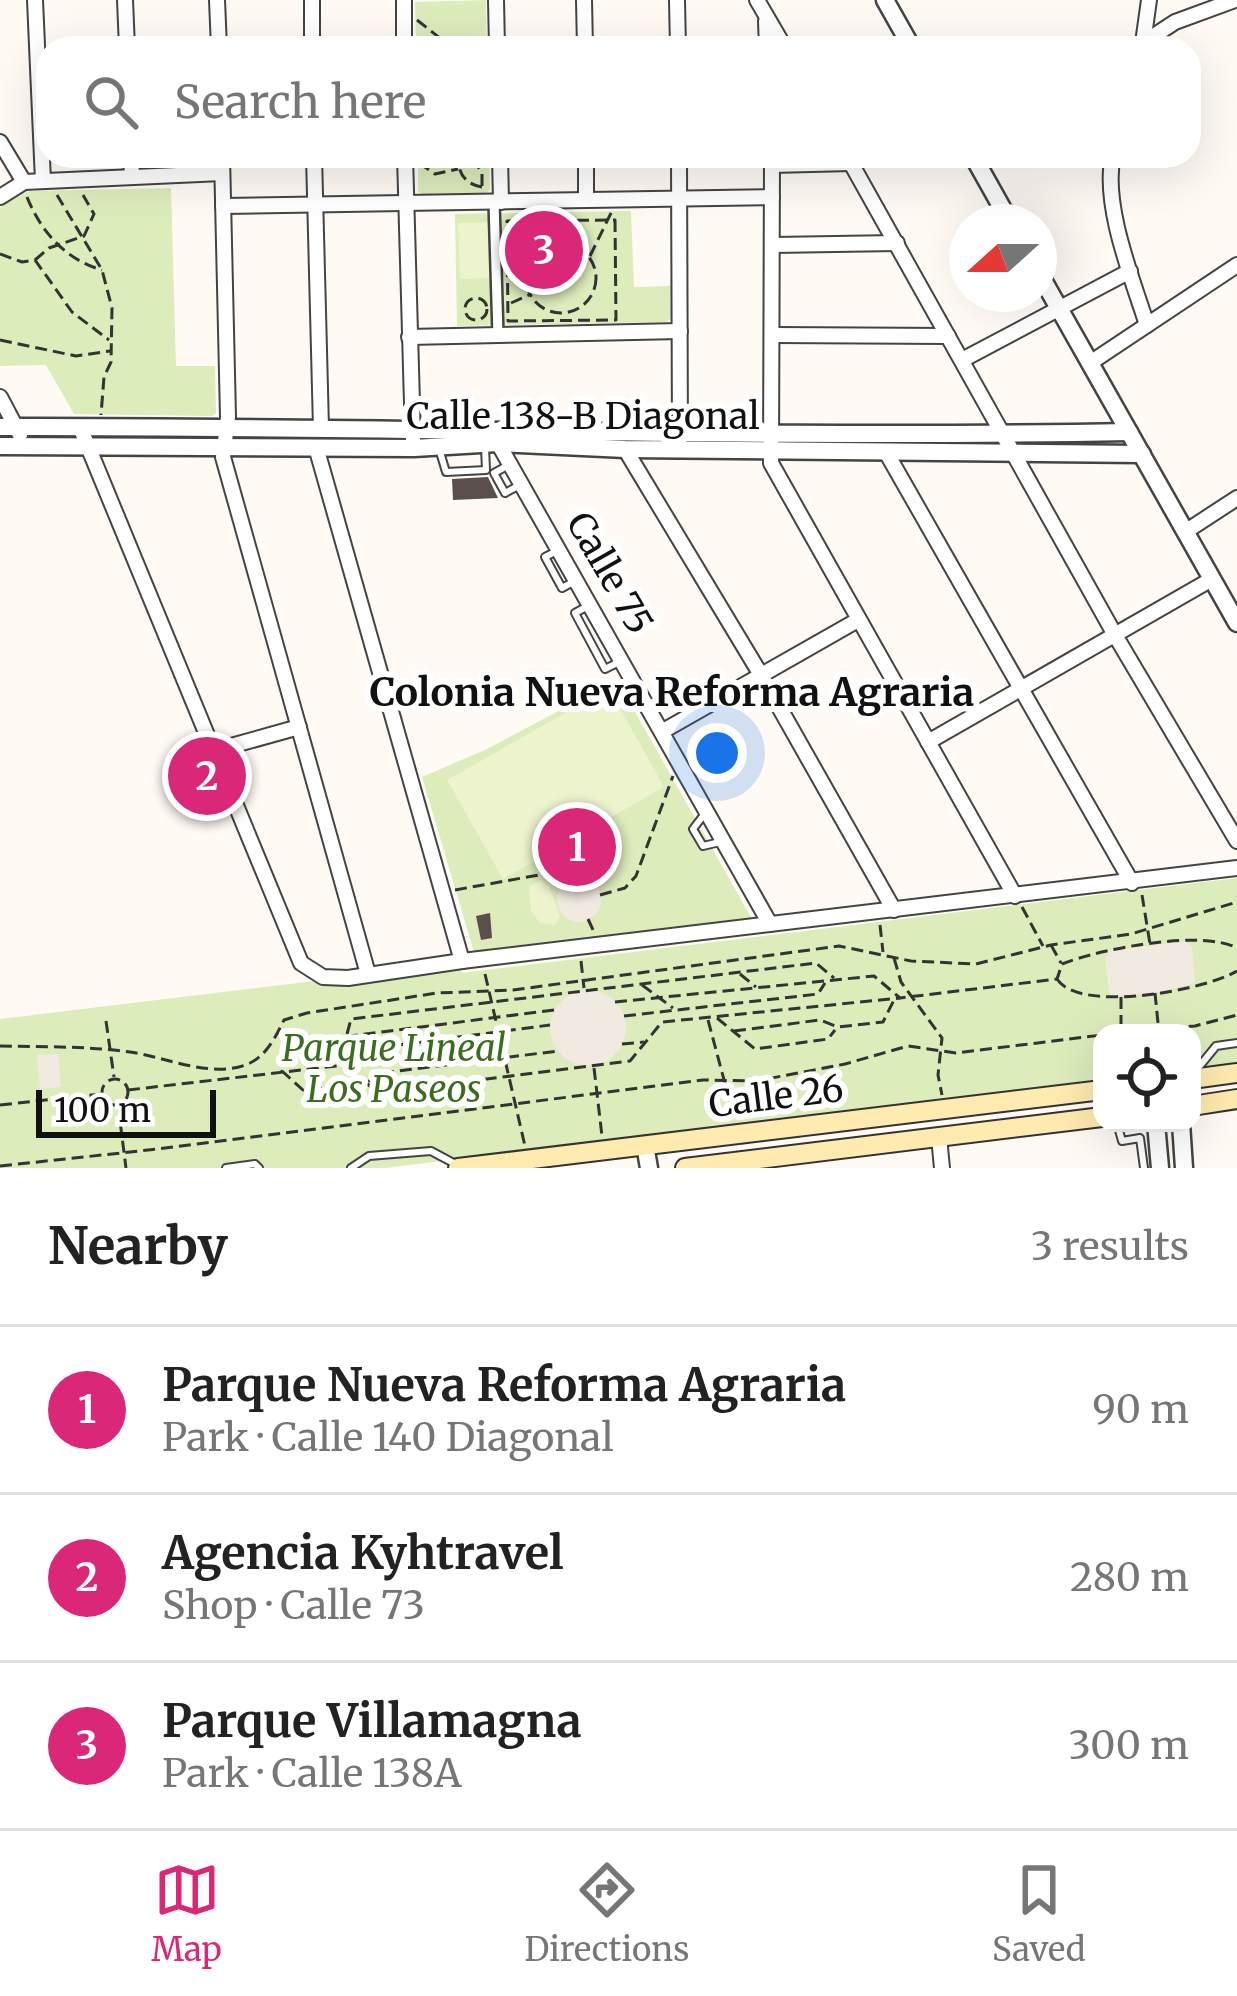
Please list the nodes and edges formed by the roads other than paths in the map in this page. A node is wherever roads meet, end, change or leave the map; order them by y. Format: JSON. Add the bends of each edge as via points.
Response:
{"nodes":[{"id":1,"x":35,"y":0,"type":"edge"},
{"id":2,"x":125,"y":0,"type":"edge"},
{"id":3,"x":217,"y":0,"type":"edge"},
{"id":4,"x":312,"y":0,"type":"edge"},
{"id":5,"x":404,"y":0,"type":"edge"},
{"id":6,"x":496,"y":0,"type":"edge"},
{"id":7,"x":584,"y":0,"type":"edge"},
{"id":8,"x":677,"y":0,"type":"edge"},
{"id":9,"x":758,"y":0,"type":"edge"},
{"id":10,"x":885,"y":0,"type":"edge"},
{"id":11,"x":1149,"y":0,"type":"edge"},
{"id":12,"x":1235,"y":0,"type":"edge"},
{"id":13,"x":766,"y":16,"type":"junction"},
{"id":14,"x":38,"y":36,"type":"edge"},
{"id":15,"x":126,"y":36,"type":"edge"},
{"id":16,"x":218,"y":36,"type":"edge"},
{"id":17,"x":312,"y":36,"type":"edge"},
{"id":18,"x":404,"y":36,"type":"edge"},
{"id":19,"x":497,"y":36,"type":"edge"},
{"id":20,"x":585,"y":36,"type":"edge"},
{"id":21,"x":678,"y":36,"type":"edge"},
{"id":22,"x":767,"y":36,"type":"edge"},
{"id":23,"x":778,"y":36,"type":"edge"},
{"id":24,"x":905,"y":36,"type":"edge"},
{"id":25,"x":1144,"y":36,"type":"edge"},
{"id":26,"x":1156,"y":36,"type":"edge"},
{"id":27,"x":0,"y":142,"type":"edge"},
{"id":28,"x":47,"y":168,"type":"edge"},
{"id":29,"x":132,"y":168,"type":"edge"},
{"id":30,"x":222,"y":168,"type":"edge"},
{"id":31,"x":314,"y":168,"type":"edge"},
{"id":32,"x":409,"y":168,"type":"edge"},
{"id":33,"x":498,"y":168,"type":"edge"},
{"id":34,"x":586,"y":168,"type":"edge"},
{"id":35,"x":679,"y":168,"type":"edge"},
{"id":36,"x":772,"y":168,"type":"edge"},
{"id":37,"x":859,"y":168,"type":"edge"},
{"id":38,"x":980,"y":168,"type":"edge"},
{"id":39,"x":1112,"y":168,"type":"edge"},
{"id":40,"x":222,"y":173,"type":"junction"},
{"id":41,"x":132,"y":177,"type":"junction"},
{"id":42,"x":48,"y":184,"type":"junction"},
{"id":43,"x":24,"y":186,"type":"junction"},
{"id":44,"x":0,"y":197,"type":"edge"},
{"id":45,"x":772,"y":197,"type":"junction"},
{"id":46,"x":494,"y":199,"type":"junction"},
{"id":47,"x":679,"y":199,"type":"junction"},
{"id":48,"x":586,"y":200,"type":"junction"},
{"id":49,"x":406,"y":203,"type":"junction"},
{"id":50,"x":1000,"y":204,"type":"edge"},
{"id":51,"x":315,"y":205,"type":"junction"},
{"id":52,"x":223,"y":206,"type":"junction"},
{"id":53,"x":897,"y":243,"type":"junction"},
{"id":54,"x":773,"y":245,"type":"junction"},
{"id":55,"x":1237,"y":265,"type":"edge"},
{"id":56,"x":1130,"y":271,"type":"junction"},
{"id":57,"x":1057,"y":304,"type":"edge"},
{"id":58,"x":1060,"y":309,"type":"junction"},
{"id":59,"x":1147,"y":325,"type":"junction"},
{"id":60,"x":680,"y":331,"type":"junction"},
{"id":61,"x":498,"y":335,"type":"junction"},
{"id":62,"x":773,"y":335,"type":"junction"},
{"id":63,"x":948,"y":336,"type":"junction"},
{"id":64,"x":409,"y":337,"type":"junction"},
{"id":65,"x":962,"y":360,"type":"junction"},
{"id":66,"x":1090,"y":363,"type":"junction"},
{"id":67,"x":0,"y":397,"type":"edge"},
{"id":68,"x":8,"y":427,"type":"edge"},
{"id":69,"x":80,"y":427,"type":"junction"},
{"id":70,"x":411,"y":428,"type":"junction"},
{"id":71,"x":1129,"y":432,"type":"junction"},
{"id":72,"x":1001,"y":434,"type":"junction"},
{"id":73,"x":226,"y":436,"type":"junction"},
{"id":74,"x":318,"y":438,"type":"junction"},
{"id":75,"x":680,"y":441,"type":"junction"},
{"id":76,"x":769,"y":442,"type":"junction"},
{"id":77,"x":491,"y":443,"type":"junction"},
{"id":78,"x":0,"y":446,"type":"edge"},
{"id":79,"x":438,"y":446,"type":"junction"},
{"id":80,"x":25,"y":447,"type":"junction"},
{"id":81,"x":89,"y":448,"type":"junction"},
{"id":82,"x":414,"y":448,"type":"junction"},
{"id":83,"x":625,"y":449,"type":"junction"},
{"id":84,"x":886,"y":452,"type":"junction"},
{"id":85,"x":1012,"y":454,"type":"junction"},
{"id":86,"x":1142,"y":454,"type":"junction"},
{"id":87,"x":1237,"y":498,"type":"edge"},
{"id":88,"x":1186,"y":532,"type":"junction"},
{"id":89,"x":1213,"y":579,"type":"junction"},
{"id":90,"x":858,"y":620,"type":"junction"},
{"id":91,"x":1237,"y":623,"type":"edge"},
{"id":92,"x":1115,"y":635,"type":"junction"},
{"id":93,"x":761,"y":675,"type":"junction"},
{"id":94,"x":1021,"y":689,"type":"junction"},
{"id":95,"x":299,"y":727,"type":"junction"},
{"id":96,"x":663,"y":731,"type":"junction"},
{"id":97,"x":928,"y":742,"type":"junction"},
{"id":98,"x":213,"y":751,"type":"junction"},
{"id":99,"x":186,"y":763,"type":"dead end"},
{"id":100,"x":1237,"y":841,"type":"edge"},
{"id":101,"x":1237,"y":868,"type":"edge"},
{"id":102,"x":1137,"y":887,"type":"junction"},
{"id":103,"x":1018,"y":901,"type":"junction"},
{"id":104,"x":894,"y":910,"type":"junction"},
{"id":105,"x":770,"y":924,"type":"junction"},
{"id":106,"x":462,"y":961,"type":"junction"},
{"id":107,"x":368,"y":974,"type":"junction"},
{"id":108,"x":1237,"y":1043,"type":"edge"},
{"id":109,"x":1201,"y":1065,"type":"edge"},
{"id":110,"x":1237,"y":1073,"type":"edge"},
{"id":111,"x":1201,"y":1076,"type":"edge"},
{"id":112,"x":1093,"y":1091,"type":"edge"},
{"id":113,"x":1237,"y":1100,"type":"edge"},
{"id":114,"x":1201,"y":1105,"type":"edge"},
{"id":115,"x":1093,"y":1118,"type":"edge"},
{"id":116,"x":1120,"y":1132,"type":"edge"},
{"id":117,"x":1154,"y":1132,"type":"edge"},
{"id":118,"x":1181,"y":1132,"type":"edge"},
{"id":119,"x":938,"y":1137,"type":"junction"},
{"id":120,"x":645,"y":1145,"type":"junction"},
{"id":121,"x":1150,"y":1148,"type":"junction"},
{"id":122,"x":226,"y":1168,"type":"edge"},
{"id":123,"x":259,"y":1168,"type":"edge"},
{"id":124,"x":351,"y":1168,"type":"edge"},
{"id":125,"x":460,"y":1168,"type":"edge"},
{"id":126,"x":649,"y":1168,"type":"edge"},
{"id":127,"x":685,"y":1168,"type":"edge"},
{"id":128,"x":942,"y":1168,"type":"edge"},
{"id":129,"x":1144,"y":1168,"type":"edge"},
{"id":130,"x":1160,"y":1168,"type":"edge"},
{"id":131,"x":1184,"y":1168,"type":"edge"}],
"edges":[{"from":1,"to":14,"type":"street"},
{"from":2,"to":15,"type":"street"},
{"from":3,"to":16,"type":"street"},
{"from":4,"to":17,"type":"street"},
{"from":5,"to":18,"type":"street"},
{"from":6,"to":19,"type":"street"},
{"from":7,"to":20,"type":"street"},
{"from":8,"to":21,"type":"street"},
{"from":9,"to":13,"type":"street"},
{"from":10,"to":24,"type":"street"},
{"from":11,"to":25,"type":"street"},
{"from":12,"to":26,"type":"street"},
{"from":13,"to":22,"type":"street"},
{"from":13,"to":23,"type":"street"},
{"from":27,"to":43,"type":"street"},
{"from":28,"to":42,"type":"street"},
{"from":29,"to":41,"type":"street"},
{"from":30,"to":40,"type":"street"},
{"from":31,"to":51,"type":"street"},
{"from":32,"to":49,"type":"street"},
{"from":33,"to":46,"type":"street"},
{"from":34,"to":48,"type":"street"},
{"from":35,"to":47,"type":"street"},
{"from":36,"to":45,"type":"street"},
{"from":37,"to":53,"type":"street"},
{"from":38,"to":50,"type":"street"},
{"from":39,"to":56,"type":"street"},
{"from":40,"to":41,"type":"street"},
{"from":40,"to":52,"type":"street"},
{"from":41,"to":42,"type":"street"},
{"from":42,"to":43,"type":"street"},
{"from":43,"to":44,"type":"street"},
{"from":45,"to":47,"type":"street"},
{"from":45,"to":54,"type":"street"},
{"from":46,"to":48,"type":"street"},
{"from":46,"to":49,"type":"street"},
{"from":46,"to":61,"type":"street"},
{"from":47,"to":48,"type":"street"},
{"from":47,"to":60,"type":"street"},
{"from":49,"to":51,"type":"street"},
{"from":49,"to":64,"type":"street"},
{"from":51,"to":52,"type":"street"},
{"from":51,"to":74,"type":"street"},
{"from":52,"to":73,"type":"street"},
{"from":53,"to":54,"type":"street"},
{"from":53,"to":63,"type":"street"},
{"from":54,"to":62,"type":"street"},
{"from":55,"to":59,"type":"street"},
{"from":56,"to":58,"type":"street"},
{"from":56,"to":59,"type":"street"},
{"from":57,"to":58,"type":"street"},
{"from":58,"to":65,"type":"street"},
{"from":58,"to":66,"type":"street"},
{"from":59,"to":66,"type":"street"},
{"from":60,"to":61,"type":"street"},
{"from":60,"to":75,"type":"street"},
{"from":61,"to":64,"type":"street"},
{"from":62,"to":63,"type":"street"},
{"from":62,"to":76,"type":"street"},
{"from":63,"to":65,"type":"street"},
{"from":64,"to":70,"type":"street"},
{"from":65,"to":72,"type":"street"},
{"from":66,"to":71,"type":"street"},
{"from":67,"to":68,"type":"street"},
{"from":68,"to":69,"type":"street","name":"Calle 138-B Diagonal"},
{"from":68,"to":80,"type":"street"},
{"from":69,"to":73,"type":"street","name":"Calle 138-B Diagonal"},
{"from":69,"to":81,"type":"street"},
{"from":70,"to":74,"type":"street","name":"Calle 138-B Diagonal"},
{"from":70,"to":75,"type":"street","name":"Calle 138-B Diagonal"},
{"from":70,"to":82,"type":"street"},
{"from":71,"to":72,"type":"street","name":"Calle 138-B Diagonal"},
{"from":71,"to":86,"type":"street"},
{"from":72,"to":76,"type":"street","name":"Calle 138-B Diagonal"},
{"from":72,"to":85,"type":"street"},
{"from":73,"to":74,"type":"street","name":"Calle 138-B Diagonal"},
{"from":73,"to":81,"type":"street","name":"Calle 138-B Diagonal"},
{"from":73,"to":95,"type":"street","via":[[223,457]]},
{"from":74,"to":82,"type":"street","name":"Calle 138-B Diagonal"},
{"from":74,"to":106,"type":"street"},
{"from":75,"to":76,"type":"street","name":"Calle 138-B Diagonal"},
{"from":75,"to":83,"type":"street","name":"Calle 138-B Diagonal"},
{"from":76,"to":84,"type":"street","name":"Calle 138-B Diagonal"},
{"from":76,"to":90,"type":"street","via":[[775,474]]},
{"from":77,"to":79,"type":"street","name":"Calle 138-B Diagonal"},
{"from":77,"to":79,"type":"lane","via":[[485,470],[446,472]]},
{"from":77,"to":83,"type":"street","name":"Calle 138-B Diagonal"},
{"from":77,"to":96,"type":"street","name":"Calle 75","via":[[511,464]]},
{"from":78,"to":80,"type":"street","name":"Calle 138-B Diagonal"},
{"from":79,"to":82,"type":"street","name":"Calle 138-B Diagonal"},
{"from":80,"to":81,"type":"street","name":"Calle 138-B Diagonal"},
{"from":81,"to":98,"type":"street"},
{"from":83,"to":93,"type":"street"},
{"from":84,"to":85,"type":"street","name":"Calle 138-B Diagonal"},
{"from":84,"to":94,"type":"street"},
{"from":85,"to":86,"type":"street","name":"Calle 138-B Diagonal"},
{"from":85,"to":92,"type":"street"},
{"from":86,"to":88,"type":"street"},
{"from":87,"to":88,"type":"street"},
{"from":88,"to":89,"type":"street"},
{"from":89,"to":91,"type":"street"},
{"from":89,"to":92,"type":"street"},
{"from":90,"to":93,"type":"street"},
{"from":90,"to":97,"type":"street"},
{"from":92,"to":94,"type":"street"},
{"from":92,"to":100,"type":"street"},
{"from":93,"to":96,"type":"street"},
{"from":93,"to":104,"type":"street"},
{"from":94,"to":97,"type":"street"},
{"from":94,"to":102,"type":"street"},
{"from":95,"to":98,"type":"street"},
{"from":95,"to":107,"type":"street"},
{"from":96,"to":105,"type":"street","name":"Calle 75"},
{"from":97,"to":103,"type":"street"},
{"from":98,"to":99,"type":"street"},
{"from":98,"to":107,"type":"street","via":[[301,963],[323,977]]},
{"from":101,"to":102,"type":"street"},
{"from":102,"to":103,"type":"street"},
{"from":103,"to":104,"type":"street"},
{"from":104,"to":105,"type":"street"},
{"from":105,"to":106,"type":"street"},
{"from":106,"to":107,"type":"street"},
{"from":108,"to":109,"type":"lane","via":[[1216,1046]]},
{"from":110,"to":111,"type":"main road"},
{"from":112,"to":120,"type":"main road","name":"Calle 26"},
{"from":113,"to":114,"type":"main road"},
{"from":115,"to":119,"type":"main road","name":"Calle 26"},
{"from":116,"to":121,"type":"lane","via":[[1122,1141],[1141,1138]]},
{"from":117,"to":121,"type":"street"},
{"from":118,"to":131,"type":"street"},
{"from":119,"to":127,"type":"main road","name":"Calle 26"},
{"from":119,"to":128,"type":"street"},
{"from":120,"to":125,"type":"main road","name":"Calle 26"},
{"from":120,"to":126,"type":"street"},
{"from":121,"to":129,"type":"lane"},
{"from":121,"to":130,"type":"street"},
{"from":122,"to":123,"type":"lane"},
{"from":124,"to":125,"type":"lane","via":[[369,1156],[431,1151]]}]}
